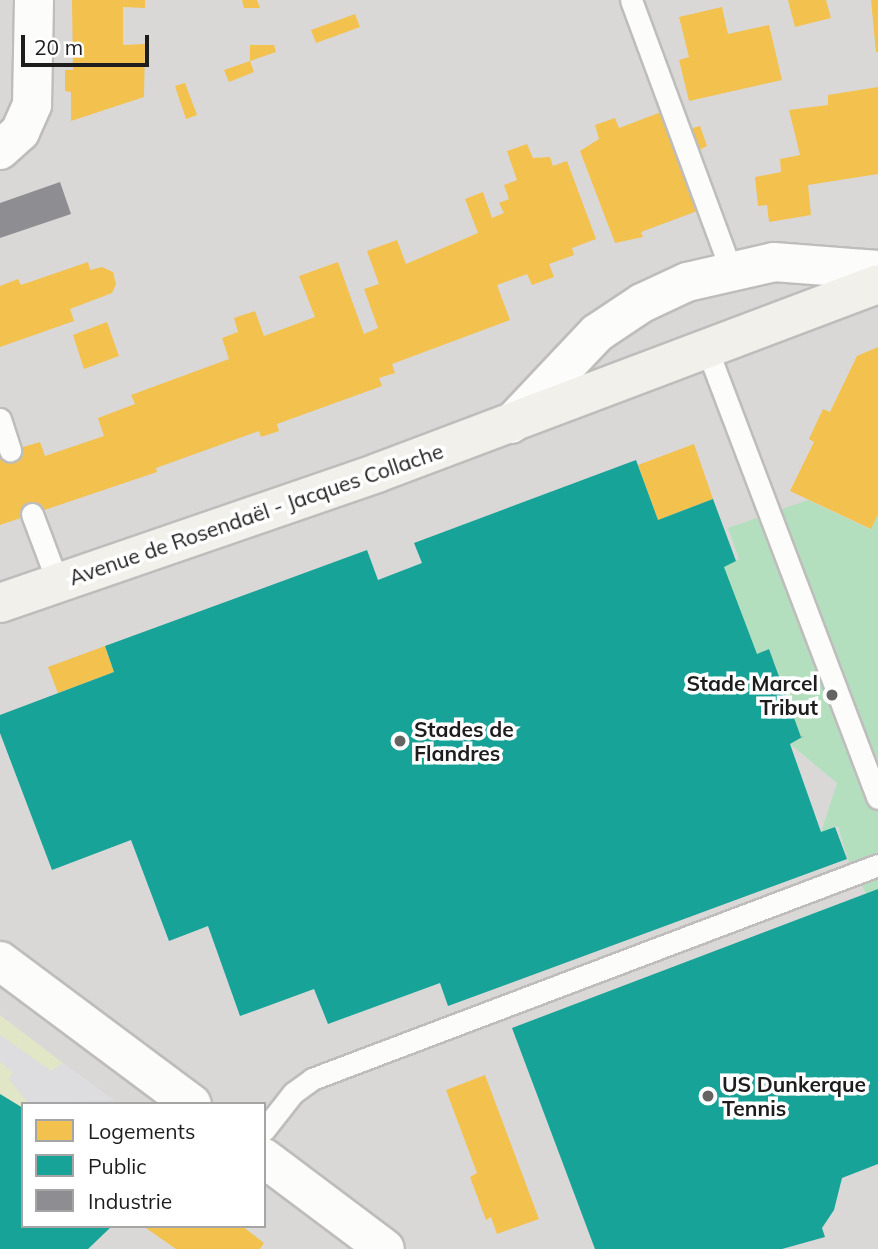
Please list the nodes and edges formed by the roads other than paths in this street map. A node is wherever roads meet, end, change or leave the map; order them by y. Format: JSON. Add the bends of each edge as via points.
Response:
{"nodes":[{"id":1,"x":34,"y":0,"type":"edge"},
{"id":2,"x":631,"y":0,"type":"edge"},
{"id":3,"x":0,"y":150,"type":"edge"},
{"id":4,"x":731,"y":270,"type":"junction"},
{"id":5,"x":878,"y":270,"type":"edge"},
{"id":6,"x":878,"y":284,"type":"edge"},
{"id":7,"x":707,"y":349,"type":"junction"},
{"id":8,"x":0,"y":419,"type":"edge"},
{"id":9,"x":511,"y":424,"type":"junction"},
{"id":10,"x":10,"y":450,"type":"dead end"},
{"id":11,"x":32,"y":514,"type":"dead end"},
{"id":12,"x":58,"y":583,"type":"junction"},
{"id":13,"x":0,"y":603,"type":"edge"},
{"id":14,"x":878,"y":798,"type":"edge"},
{"id":15,"x":878,"y":865,"type":"edge"},
{"id":16,"x":0,"y":961,"type":"edge"},
{"id":17,"x":189,"y":1102,"type":"edge"},
{"id":18,"x":266,"y":1127,"type":"edge"},
{"id":19,"x":266,"y":1159,"type":"edge"},
{"id":20,"x":386,"y":1249,"type":"edge"}],
"edges":[{"from":1,"to":3,"type":"street","via":[[32,105],[20,132]]},
{"from":2,"to":4,"type":"lane"},
{"from":4,"to":5,"type":"street","name":"Avenue de Rosendaël - Jacques Collache","via":[[774,262]]},
{"from":4,"to":9,"type":"street","name":"Avenue de Rosendaël - Jacques Collache","via":[[687,282],[619,317],[578,350]]},
{"from":6,"to":7,"type":"street","name":"Avenue de Rosendaël - Jacques Collache"},
{"from":7,"to":9,"type":"street","name":"Avenue de Rosendaël - Jacques Collache"},
{"from":7,"to":14,"type":"lane"},
{"from":8,"to":10,"type":"lane"},
{"from":9,"to":12,"type":"street","name":"Avenue de Rosendaël - Jacques Collache"},
{"from":11,"to":12,"type":"lane"},
{"from":12,"to":13,"type":"street","name":"Avenue de Rosendaël - Jacques Collache"},
{"from":15,"to":18,"type":"lane","via":[[312,1079],[293,1093]]},
{"from":16,"to":17,"type":"street"},
{"from":19,"to":20,"type":"street"}]}
